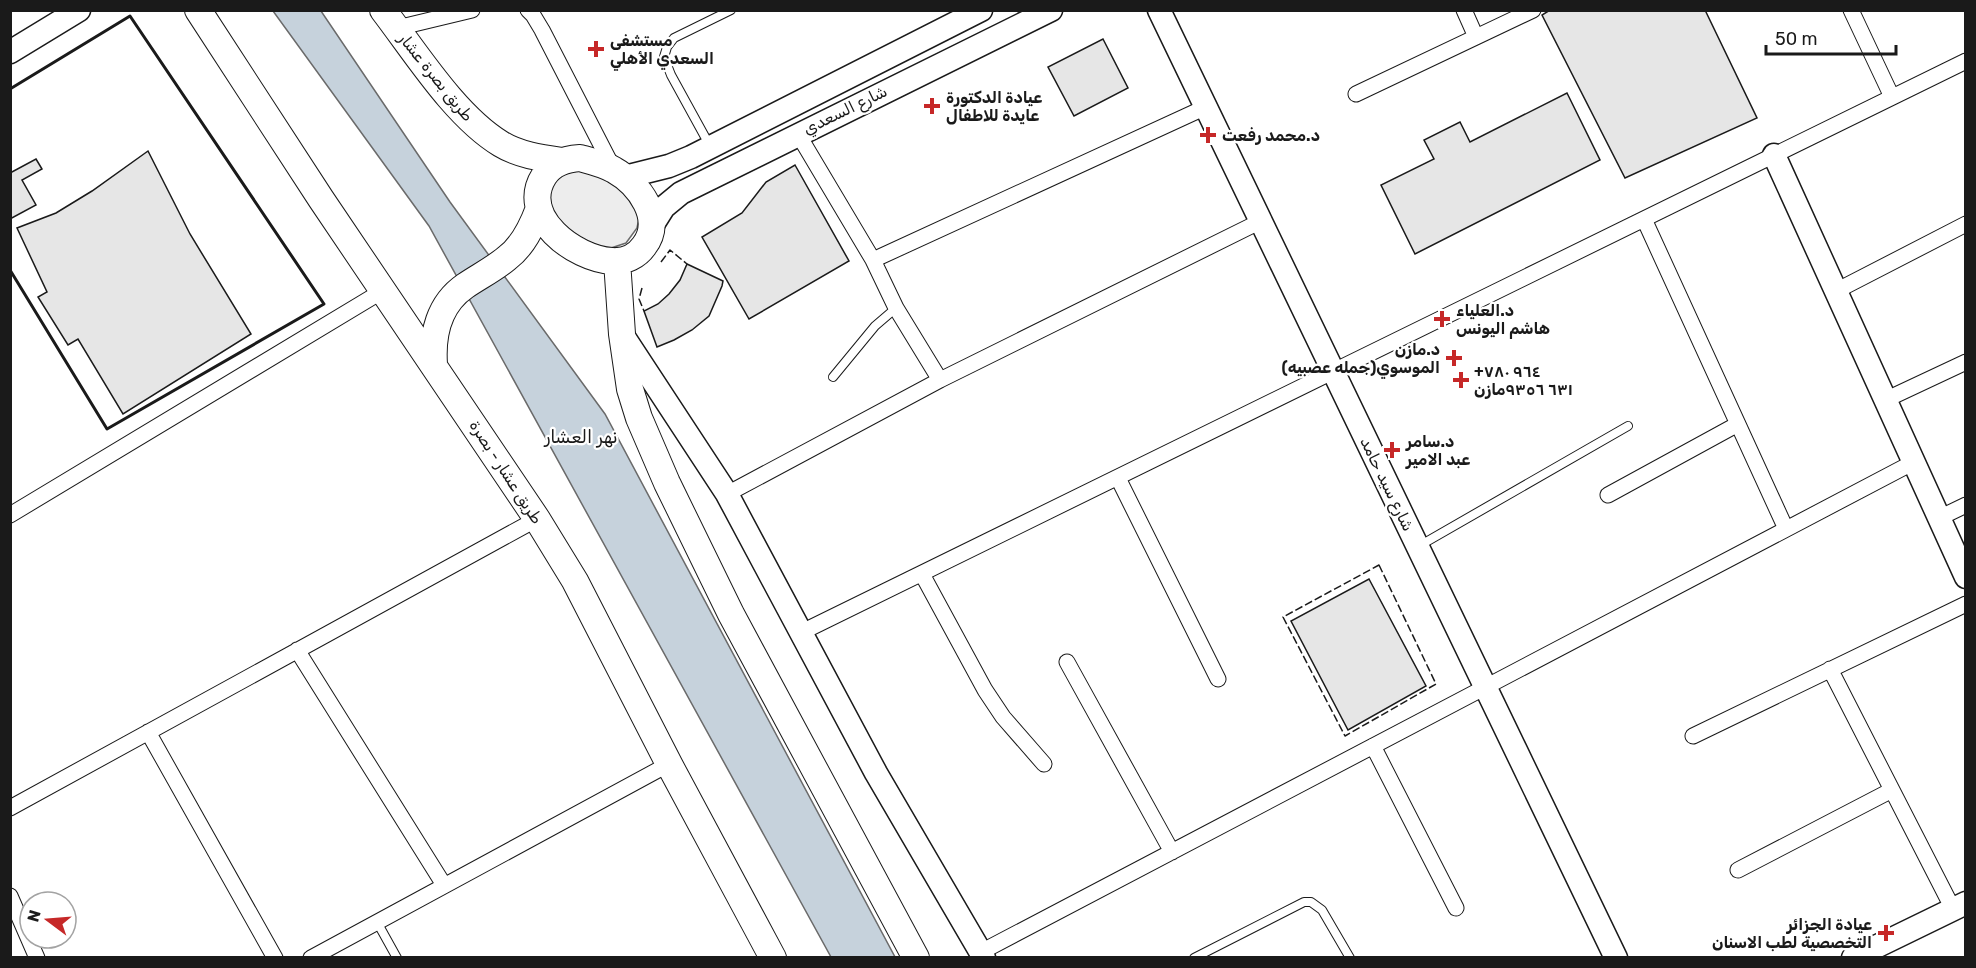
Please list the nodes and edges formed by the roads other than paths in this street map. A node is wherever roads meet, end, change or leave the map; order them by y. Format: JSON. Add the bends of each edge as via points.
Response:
{"nodes":[{"id":1,"x":79,"y":10,"type":"edge"},
{"id":2,"x":198,"y":10,"type":"edge"},
{"id":3,"x":472,"y":10,"type":"edge"},
{"id":4,"x":528,"y":10,"type":"edge"},
{"id":5,"x":540,"y":10,"type":"edge"},
{"id":6,"x":731,"y":10,"type":"edge"},
{"id":7,"x":981,"y":10,"type":"edge"},
{"id":8,"x":1051,"y":10,"type":"edge"},
{"id":9,"x":1159,"y":10,"type":"edge"},
{"id":10,"x":1464,"y":10,"type":"edge"},
{"id":11,"x":1533,"y":10,"type":"edge"},
{"id":12,"x":1851,"y":10,"type":"edge"},
{"id":13,"x":390,"y":20,"type":"edge"},
{"id":14,"x":542,"y":30,"type":"junction"},
{"id":15,"x":1476,"y":37,"type":"junction"},
{"id":16,"x":10,"y":52,"type":"edge"},
{"id":17,"x":1965,"y":61,"type":"edge"},
{"id":18,"x":1356,"y":94,"type":"dead end"},
{"id":19,"x":1892,"y":97,"type":"junction"},
{"id":20,"x":1206,"y":107,"type":"junction"},
{"id":21,"x":798,"y":134,"type":"junction"},
{"id":22,"x":711,"y":147,"type":"junction"},
{"id":23,"x":1774,"y":155,"type":"junction"},
{"id":24,"x":562,"y":161,"type":"junction"},
{"id":25,"x":620,"y":174,"type":"junction"},
{"id":26,"x":539,"y":208,"type":"junction"},
{"id":27,"x":1644,"y":219,"type":"junction"},
{"id":28,"x":1261,"y":221,"type":"junction"},
{"id":29,"x":1965,"y":224,"type":"edge"},
{"id":30,"x":652,"y":226,"type":"junction"},
{"id":31,"x":873,"y":260,"type":"junction"},
{"id":32,"x":616,"y":261,"type":"junction"},
{"id":33,"x":384,"y":290,"type":"junction"},
{"id":34,"x":1836,"y":291,"type":"junction"},
{"id":35,"x":896,"y":308,"type":"junction"},
{"id":36,"x":622,"y":334,"type":"junction"},
{"id":37,"x":1965,"y":362,"type":"edge"},
{"id":38,"x":434,"y":364,"type":"junction"},
{"id":39,"x":1333,"y":372,"type":"junction"},
{"id":40,"x":833,"y":377,"type":"dead end"},
{"id":41,"x":940,"y":380,"type":"junction"},
{"id":42,"x":1885,"y":400,"type":"junction"},
{"id":43,"x":1738,"y":424,"type":"junction"},
{"id":44,"x":1628,"y":426,"type":"dead end"},
{"id":45,"x":1914,"y":462,"type":"junction"},
{"id":46,"x":1118,"y":477,"type":"junction"},
{"id":47,"x":727,"y":494,"type":"junction"},
{"id":48,"x":1608,"y":495,"type":"dead end"},
{"id":49,"x":1965,"y":505,"type":"edge"},
{"id":50,"x":10,"y":515,"type":"edge"},
{"id":51,"x":1939,"y":518,"type":"junction"},
{"id":52,"x":537,"y":519,"type":"junction"},
{"id":53,"x":1786,"y":529,"type":"junction"},
{"id":54,"x":1418,"y":547,"type":"junction"},
{"id":55,"x":922,"y":574,"type":"junction"},
{"id":56,"x":1965,"y":577,"type":"edge"},
{"id":57,"x":1965,"y":604,"type":"edge"},
{"id":58,"x":800,"y":633,"type":"junction"},
{"id":59,"x":297,"y":650,"type":"junction"},
{"id":60,"x":1067,"y":662,"type":"dead end"},
{"id":61,"x":1830,"y":669,"type":"junction"},
{"id":62,"x":1218,"y":679,"type":"dead end"},
{"id":63,"x":1485,"y":687,"type":"junction"},
{"id":64,"x":148,"y":732,"type":"junction"},
{"id":65,"x":1693,"y":736,"type":"dead end"},
{"id":66,"x":1373,"y":746,"type":"junction"},
{"id":67,"x":669,"y":764,"type":"junction"},
{"id":68,"x":1044,"y":764,"type":"dead end"},
{"id":69,"x":1892,"y":790,"type":"junction"},
{"id":70,"x":10,"y":808,"type":"edge"},
{"id":71,"x":1172,"y":852,"type":"junction"},
{"id":72,"x":1738,"y":870,"type":"dead end"},
{"id":73,"x":444,"y":885,"type":"junction"},
{"id":74,"x":10,"y":896,"type":"edge"},
{"id":75,"x":1959,"y":906,"type":"edge"},
{"id":76,"x":1456,"y":908,"type":"dead end"},
{"id":77,"x":376,"y":922,"type":"junction"},
{"id":78,"x":983,"y":955,"type":"edge"},
{"id":79,"x":37,"y":957,"type":"edge"},
{"id":80,"x":275,"y":957,"type":"edge"},
{"id":81,"x":311,"y":957,"type":"edge"},
{"id":82,"x":397,"y":957,"type":"edge"},
{"id":83,"x":773,"y":957,"type":"edge"},
{"id":84,"x":916,"y":957,"type":"edge"},
{"id":85,"x":1194,"y":957,"type":"edge"},
{"id":86,"x":1350,"y":957,"type":"edge"},
{"id":87,"x":1613,"y":957,"type":"edge"},
{"id":88,"x":1853,"y":957,"type":"edge"}],
"edges":[{"from":1,"to":16,"type":"street"},
{"from":2,"to":33,"type":"main road","name":"طريق عشار - بصرة"},
{"from":3,"to":13,"type":"street"},
{"from":4,"to":14,"type":"street"},
{"from":5,"to":14,"type":"street"},
{"from":6,"to":22,"type":"lane","via":[[674,38],[664,57]]},
{"from":7,"to":22,"type":"street","name":"شارع السعدي"},
{"from":8,"to":21,"type":"street","name":"شارع السعدي"},
{"from":9,"to":20,"type":"street","name":"شارع سيد حامد"},
{"from":10,"to":15,"type":"street"},
{"from":11,"to":15,"type":"street"},
{"from":12,"to":19,"type":"street"},
{"from":13,"to":24,"type":"main road","name":"طريق بصرة عشار","via":[[477,128],[503,145],[531,156]]},
{"from":14,"to":25,"type":"street"},
{"from":15,"to":18,"type":"street"},
{"from":17,"to":19,"type":"street"},
{"from":19,"to":23,"type":"street"},
{"from":20,"to":28,"type":"street","name":"شارع سيد حامد"},
{"from":20,"to":31,"type":"street"},
{"from":21,"to":30,"type":"street","name":"شارع السعدي","via":[[681,193],[664,207]]},
{"from":21,"to":31,"type":"street"},
{"from":22,"to":25,"type":"street","name":"شارع السعدي","via":[[669,166]]},
{"from":23,"to":27,"type":"street"},
{"from":23,"to":34,"type":"street"},
{"from":24,"to":25,"type":"main road","via":[[580,158]]},
{"from":24,"to":26,"type":"main road","via":[[542,180],[538,189]]},
{"from":25,"to":30,"type":"main road","via":[[642,196]]},
{"from":26,"to":32,"type":"main road","via":[[548,225],[570,246],[594,258]]},
{"from":26,"to":38,"type":"main road","via":[[526,236],[507,259],[462,288],[446,307],[435,330]]},
{"from":27,"to":39,"type":"street"},
{"from":27,"to":43,"type":"street"},
{"from":28,"to":39,"type":"street","name":"شارع سيد حامد"},
{"from":28,"to":41,"type":"street"},
{"from":29,"to":34,"type":"street"},
{"from":30,"to":32,"type":"main road","via":[[641,250]]},
{"from":31,"to":35,"type":"street"},
{"from":32,"to":36,"type":"main road"},
{"from":33,"to":38,"type":"main road","name":"طريق عشار - بصرة"},
{"from":33,"to":50,"type":"street"},
{"from":34,"to":42,"type":"street"},
{"from":35,"to":40,"type":"lane","via":[[875,326]]},
{"from":35,"to":41,"type":"street"},
{"from":36,"to":47,"type":"street"},
{"from":36,"to":84,"type":"main road","via":[[639,418],[667,483],[731,614]]},
{"from":37,"to":42,"type":"street"},
{"from":38,"to":52,"type":"main road","name":"طريق عشار - بصرة"},
{"from":39,"to":46,"type":"street"},
{"from":39,"to":54,"type":"street","name":"شارع سيد حامد"},
{"from":41,"to":47,"type":"street"},
{"from":42,"to":45,"type":"street"},
{"from":43,"to":48,"type":"street"},
{"from":43,"to":53,"type":"street"},
{"from":44,"to":54,"type":"lane"},
{"from":45,"to":51,"type":"street"},
{"from":45,"to":53,"type":"street"},
{"from":46,"to":55,"type":"street"},
{"from":46,"to":62,"type":"street"},
{"from":47,"to":58,"type":"street"},
{"from":49,"to":51,"type":"street"},
{"from":51,"to":56,"type":"street"},
{"from":52,"to":59,"type":"street"},
{"from":52,"to":67,"type":"main road","name":"طريق عشار - بصرة","via":[[575,581]]},
{"from":53,"to":63,"type":"street"},
{"from":54,"to":63,"type":"street","name":"شارع سيد حامد"},
{"from":55,"to":58,"type":"street"},
{"from":55,"to":68,"type":"street","via":[[1002,717]]},
{"from":57,"to":61,"type":"street"},
{"from":58,"to":78,"type":"street","via":[[876,773]]},
{"from":59,"to":64,"type":"street"},
{"from":59,"to":73,"type":"street"},
{"from":60,"to":71,"type":"street"},
{"from":61,"to":65,"type":"street"},
{"from":61,"to":69,"type":"street"},
{"from":63,"to":66,"type":"street"},
{"from":63,"to":87,"type":"street","name":"شارع سيد حامد"},
{"from":64,"to":70,"type":"street"},
{"from":64,"to":80,"type":"street"},
{"from":66,"to":71,"type":"street"},
{"from":66,"to":76,"type":"street"},
{"from":67,"to":73,"type":"street"},
{"from":67,"to":83,"type":"main road","name":"طريق عشار - بصرة"},
{"from":69,"to":72,"type":"street"},
{"from":69,"to":75,"type":"street"},
{"from":71,"to":78,"type":"street"},
{"from":73,"to":77,"type":"street"},
{"from":74,"to":79,"type":"street"},
{"from":75,"to":88,"type":"street"},
{"from":77,"to":81,"type":"street"},
{"from":77,"to":82,"type":"lane"},
{"from":85,"to":86,"type":"lane","via":[[1305,902],[1322,910]]}]}
